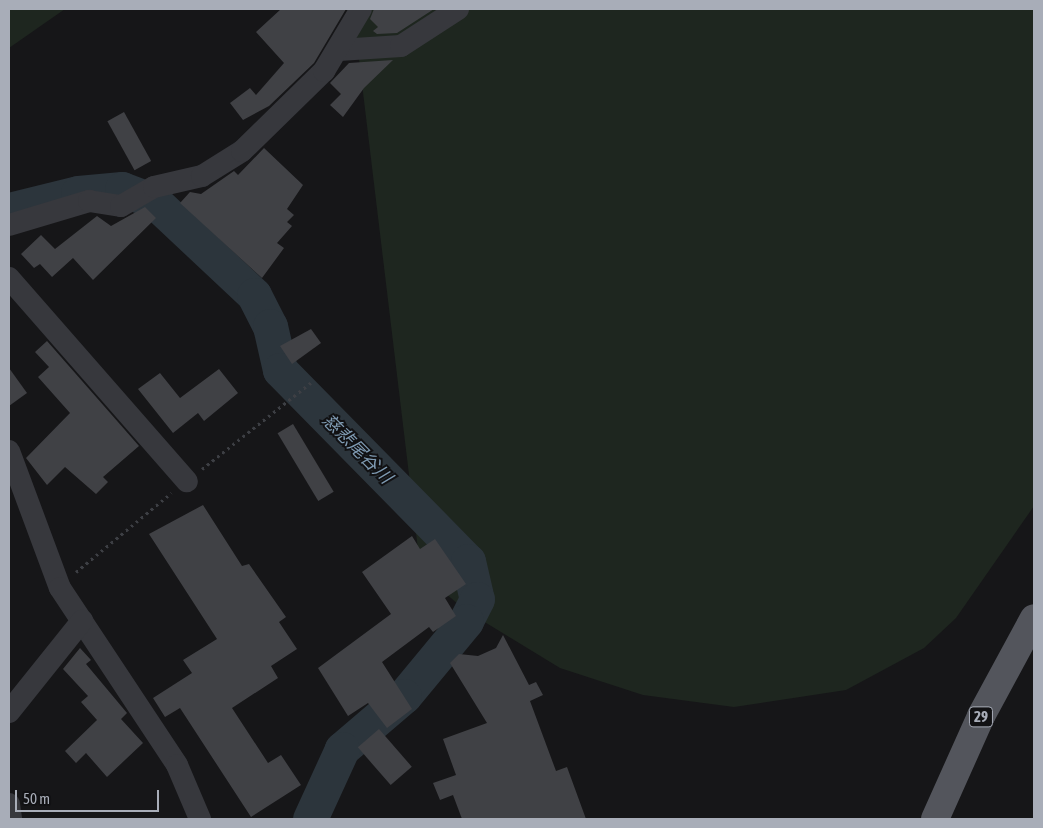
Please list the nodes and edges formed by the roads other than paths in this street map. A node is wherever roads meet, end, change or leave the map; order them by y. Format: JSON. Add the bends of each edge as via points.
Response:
{"nodes":[{"id":1,"x":362,"y":9,"type":"edge"},
{"id":2,"x":458,"y":9,"type":"edge"},
{"id":3,"x":338,"y":50,"type":"junction"},
{"id":4,"x":9,"y":225,"type":"edge"},
{"id":5,"x":9,"y":278,"type":"edge"},
{"id":6,"x":9,"y":451,"type":"edge"},
{"id":7,"x":187,"y":481,"type":"dead end"},
{"id":8,"x":1034,"y":618,"type":"edge"},
{"id":9,"x":82,"y":621,"type":"junction"},
{"id":10,"x":9,"y":712,"type":"edge"},
{"id":11,"x":9,"y":804,"type":"edge"},
{"id":12,"x":11,"y":819,"type":"edge"},
{"id":13,"x":200,"y":819,"type":"edge"},
{"id":14,"x":935,"y":819,"type":"edge"}],
"edges":[{"from":1,"to":3,"type":"street"},
{"from":2,"to":3,"type":"street","via":[[401,46]]},
{"from":3,"to":4,"type":"street","via":[[324,71],[242,151],[202,176],[154,187],[121,206],[89,202]]},
{"from":5,"to":7,"type":"street"},
{"from":6,"to":9,"type":"street","via":[[60,588]]},
{"from":8,"to":14,"type":"main road","number":"29","via":[[981,716]]},
{"from":9,"to":10,"type":"street"},
{"from":9,"to":13,"type":"street","via":[[176,765]]},
{"from":11,"to":12,"type":"street"}]}
